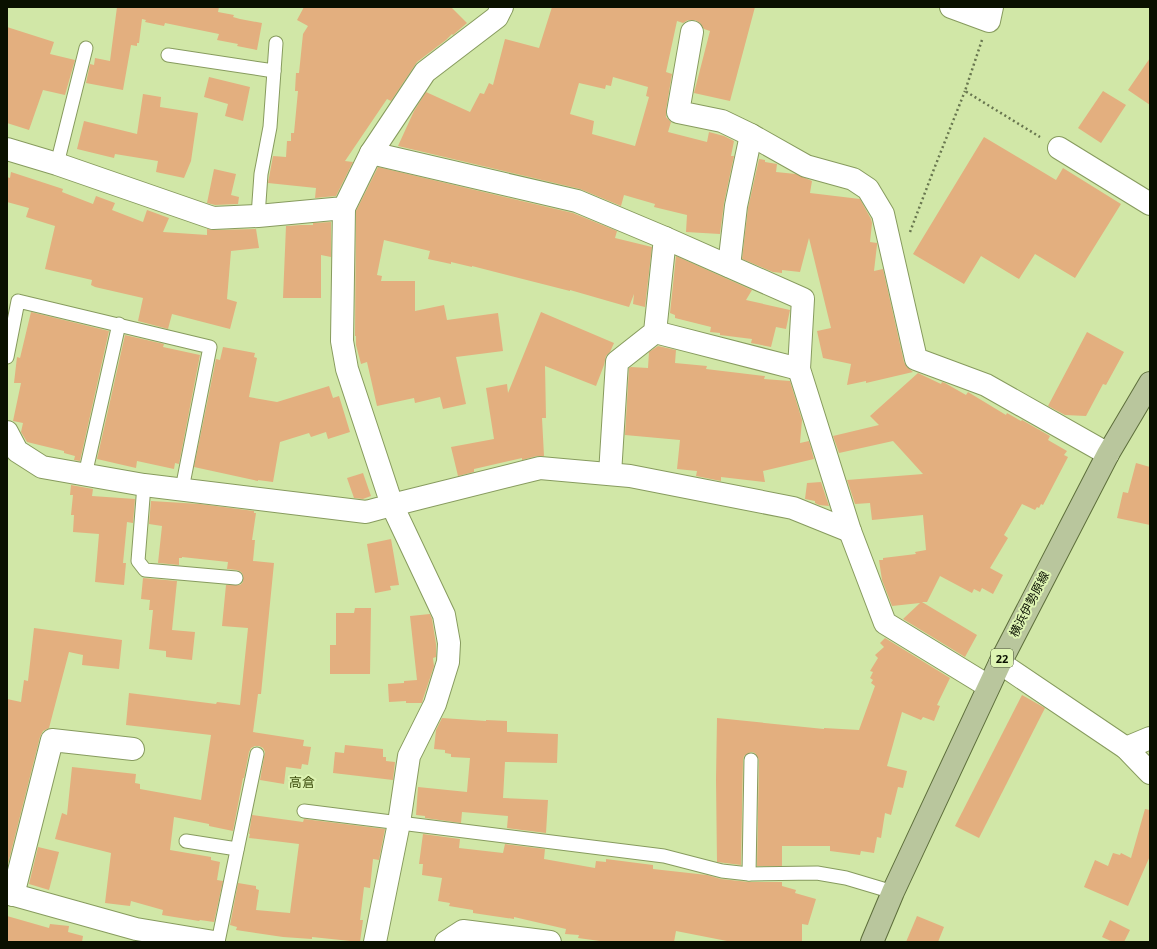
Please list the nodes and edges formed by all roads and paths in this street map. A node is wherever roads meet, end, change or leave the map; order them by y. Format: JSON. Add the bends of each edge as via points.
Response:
{"nodes":[{"id":1,"x":502,"y":7,"type":"edge"},
{"id":2,"x":951,"y":7,"type":"edge"},
{"id":3,"x":990,"y":14,"type":"edge"},
{"id":4,"x":692,"y":32,"type":"dead end"},
{"id":5,"x":276,"y":43,"type":"dead end"},
{"id":6,"x":86,"y":48,"type":"dead end"},
{"id":7,"x":168,"y":55,"type":"dead end"},
{"id":8,"x":274,"y":72,"type":"junction"},
{"id":9,"x":965,"y":91,"type":"junction"},
{"id":10,"x":751,"y":135,"type":"junction"},
{"id":11,"x":1059,"y":148,"type":"joint"},
{"id":12,"x":7,"y":149,"type":"edge"},
{"id":13,"x":371,"y":153,"type":"junction"},
{"id":14,"x":57,"y":164,"type":"junction"},
{"id":15,"x":1150,"y":204,"type":"edge"},
{"id":16,"x":344,"y":208,"type":"junction"},
{"id":17,"x":258,"y":216,"type":"junction"},
{"id":18,"x":909,"y":234,"type":"dead end"},
{"id":19,"x":665,"y":238,"type":"junction"},
{"id":20,"x":729,"y":266,"type":"junction"},
{"id":21,"x":119,"y":324,"type":"junction"},
{"id":22,"x":655,"y":332,"type":"junction"},
{"id":23,"x":7,"y":357,"type":"edge"},
{"id":24,"x":799,"y":369,"type":"junction"},
{"id":25,"x":1150,"y":383,"type":"edge"},
{"id":26,"x":7,"y":432,"type":"edge"},
{"id":27,"x":1108,"y":454,"type":"junction"},
{"id":28,"x":610,"y":474,"type":"junction"},
{"id":29,"x":85,"y":475,"type":"junction"},
{"id":30,"x":144,"y":485,"type":"junction"},
{"id":31,"x":182,"y":489,"type":"junction"},
{"id":32,"x":392,"y":505,"type":"junction"},
{"id":33,"x":850,"y":531,"type":"junction"},
{"id":34,"x":236,"y":578,"type":"dead end"},
{"id":35,"x":1000,"y":663,"type":"junction"},
{"id":36,"x":988,"y":686,"type":"junction"},
{"id":37,"x":1150,"y":738,"type":"edge"},
{"id":38,"x":1126,"y":748,"type":"junction"},
{"id":39,"x":133,"y":749,"type":"dead end"},
{"id":40,"x":257,"y":754,"type":"dead end"},
{"id":41,"x":751,"y":760,"type":"dead end"},
{"id":42,"x":1150,"y":773,"type":"edge"},
{"id":43,"x":304,"y":811,"type":"dead end"},
{"id":44,"x":399,"y":823,"type":"junction"},
{"id":45,"x":186,"y":841,"type":"dead end"},
{"id":46,"x":237,"y":849,"type":"junction"},
{"id":47,"x":749,"y":874,"type":"junction"},
{"id":48,"x":893,"y":892,"type":"junction"},
{"id":49,"x":10,"y":894,"type":"edge"},
{"id":50,"x":136,"y":935,"type":"edge"},
{"id":51,"x":214,"y":942,"type":"edge"},
{"id":52,"x":218,"y":942,"type":"edge"},
{"id":53,"x":375,"y":942,"type":"edge"},
{"id":54,"x":446,"y":942,"type":"edge"},
{"id":55,"x":550,"y":942,"type":"edge"},
{"id":56,"x":872,"y":942,"type":"edge"}],
"edges":[{"from":1,"to":13,"type":"street","via":[[497,17],[425,72]]},
{"from":2,"to":3,"type":"street"},
{"from":3,"to":9,"type":"path"},
{"from":4,"to":10,"type":"street","via":[[678,112],[722,121]]},
{"from":5,"to":8,"type":"lane"},
{"from":6,"to":14,"type":"lane"},
{"from":7,"to":8,"type":"lane"},
{"from":8,"to":17,"type":"lane","via":[[270,127],[261,174]]},
{"from":9,"to":11,"type":"path"},
{"from":9,"to":18,"type":"path"},
{"from":10,"to":20,"type":"street","via":[[736,206]]},
{"from":10,"to":27,"type":"street","via":[[806,166],[853,180],[868,189],[883,214],[916,359],[986,385]]},
{"from":11,"to":15,"type":"street"},
{"from":12,"to":14,"type":"street"},
{"from":13,"to":16,"type":"street"},
{"from":13,"to":19,"type":"street","via":[[577,201]]},
{"from":14,"to":17,"type":"street","via":[[212,218]]},
{"from":16,"to":17,"type":"street"},
{"from":16,"to":32,"type":"street","via":[[342,341],[347,369]]},
{"from":19,"to":20,"type":"street"},
{"from":19,"to":22,"type":"street"},
{"from":20,"to":24,"type":"street","via":[[803,299]]},
{"from":21,"to":23,"type":"lane","via":[[18,301]]},
{"from":21,"to":29,"type":"lane"},
{"from":21,"to":31,"type":"lane","via":[[210,347]]},
{"from":22,"to":24,"type":"street"},
{"from":22,"to":28,"type":"street","via":[[617,362]]},
{"from":24,"to":33,"type":"street"},
{"from":25,"to":27,"type":"main road","name":"横浜伊勢原線","number":"22"},
{"from":26,"to":29,"type":"street","via":[[17,451],[42,467]]},
{"from":27,"to":35,"type":"main road","name":"横浜伊勢原線","number":"22"},
{"from":28,"to":32,"type":"street","via":[[540,468]]},
{"from":28,"to":33,"type":"street","via":[[793,508]]},
{"from":29,"to":30,"type":"street"},
{"from":30,"to":31,"type":"street"},
{"from":30,"to":34,"type":"lane","via":[[138,561],[144,570]]},
{"from":31,"to":32,"type":"street","via":[[366,512]]},
{"from":32,"to":44,"type":"street","via":[[444,615],[449,643],[448,662],[434,704],[408,756]]},
{"from":33,"to":36,"type":"street","via":[[885,624]]},
{"from":35,"to":36,"type":"main road","name":"横浜伊勢原線","number":"22"},
{"from":35,"to":38,"type":"street"},
{"from":36,"to":48,"type":"main road","name":"横浜伊勢原線","number":"22"},
{"from":37,"to":38,"type":"street"},
{"from":38,"to":42,"type":"street"},
{"from":39,"to":49,"type":"street","via":[[52,740]]},
{"from":40,"to":46,"type":"lane"},
{"from":41,"to":47,"type":"lane"},
{"from":43,"to":44,"type":"lane"},
{"from":44,"to":47,"type":"lane","via":[[664,856],[722,871]]},
{"from":44,"to":53,"type":"street"},
{"from":45,"to":46,"type":"lane"},
{"from":46,"to":52,"type":"lane"},
{"from":47,"to":48,"type":"lane","via":[[817,873],[846,878]]},
{"from":48,"to":56,"type":"main road","name":"横浜伊勢原線","number":"22"},
{"from":49,"to":50,"type":"street"},
{"from":50,"to":51,"type":"street"},
{"from":54,"to":55,"type":"street","via":[[463,931]]}]}
